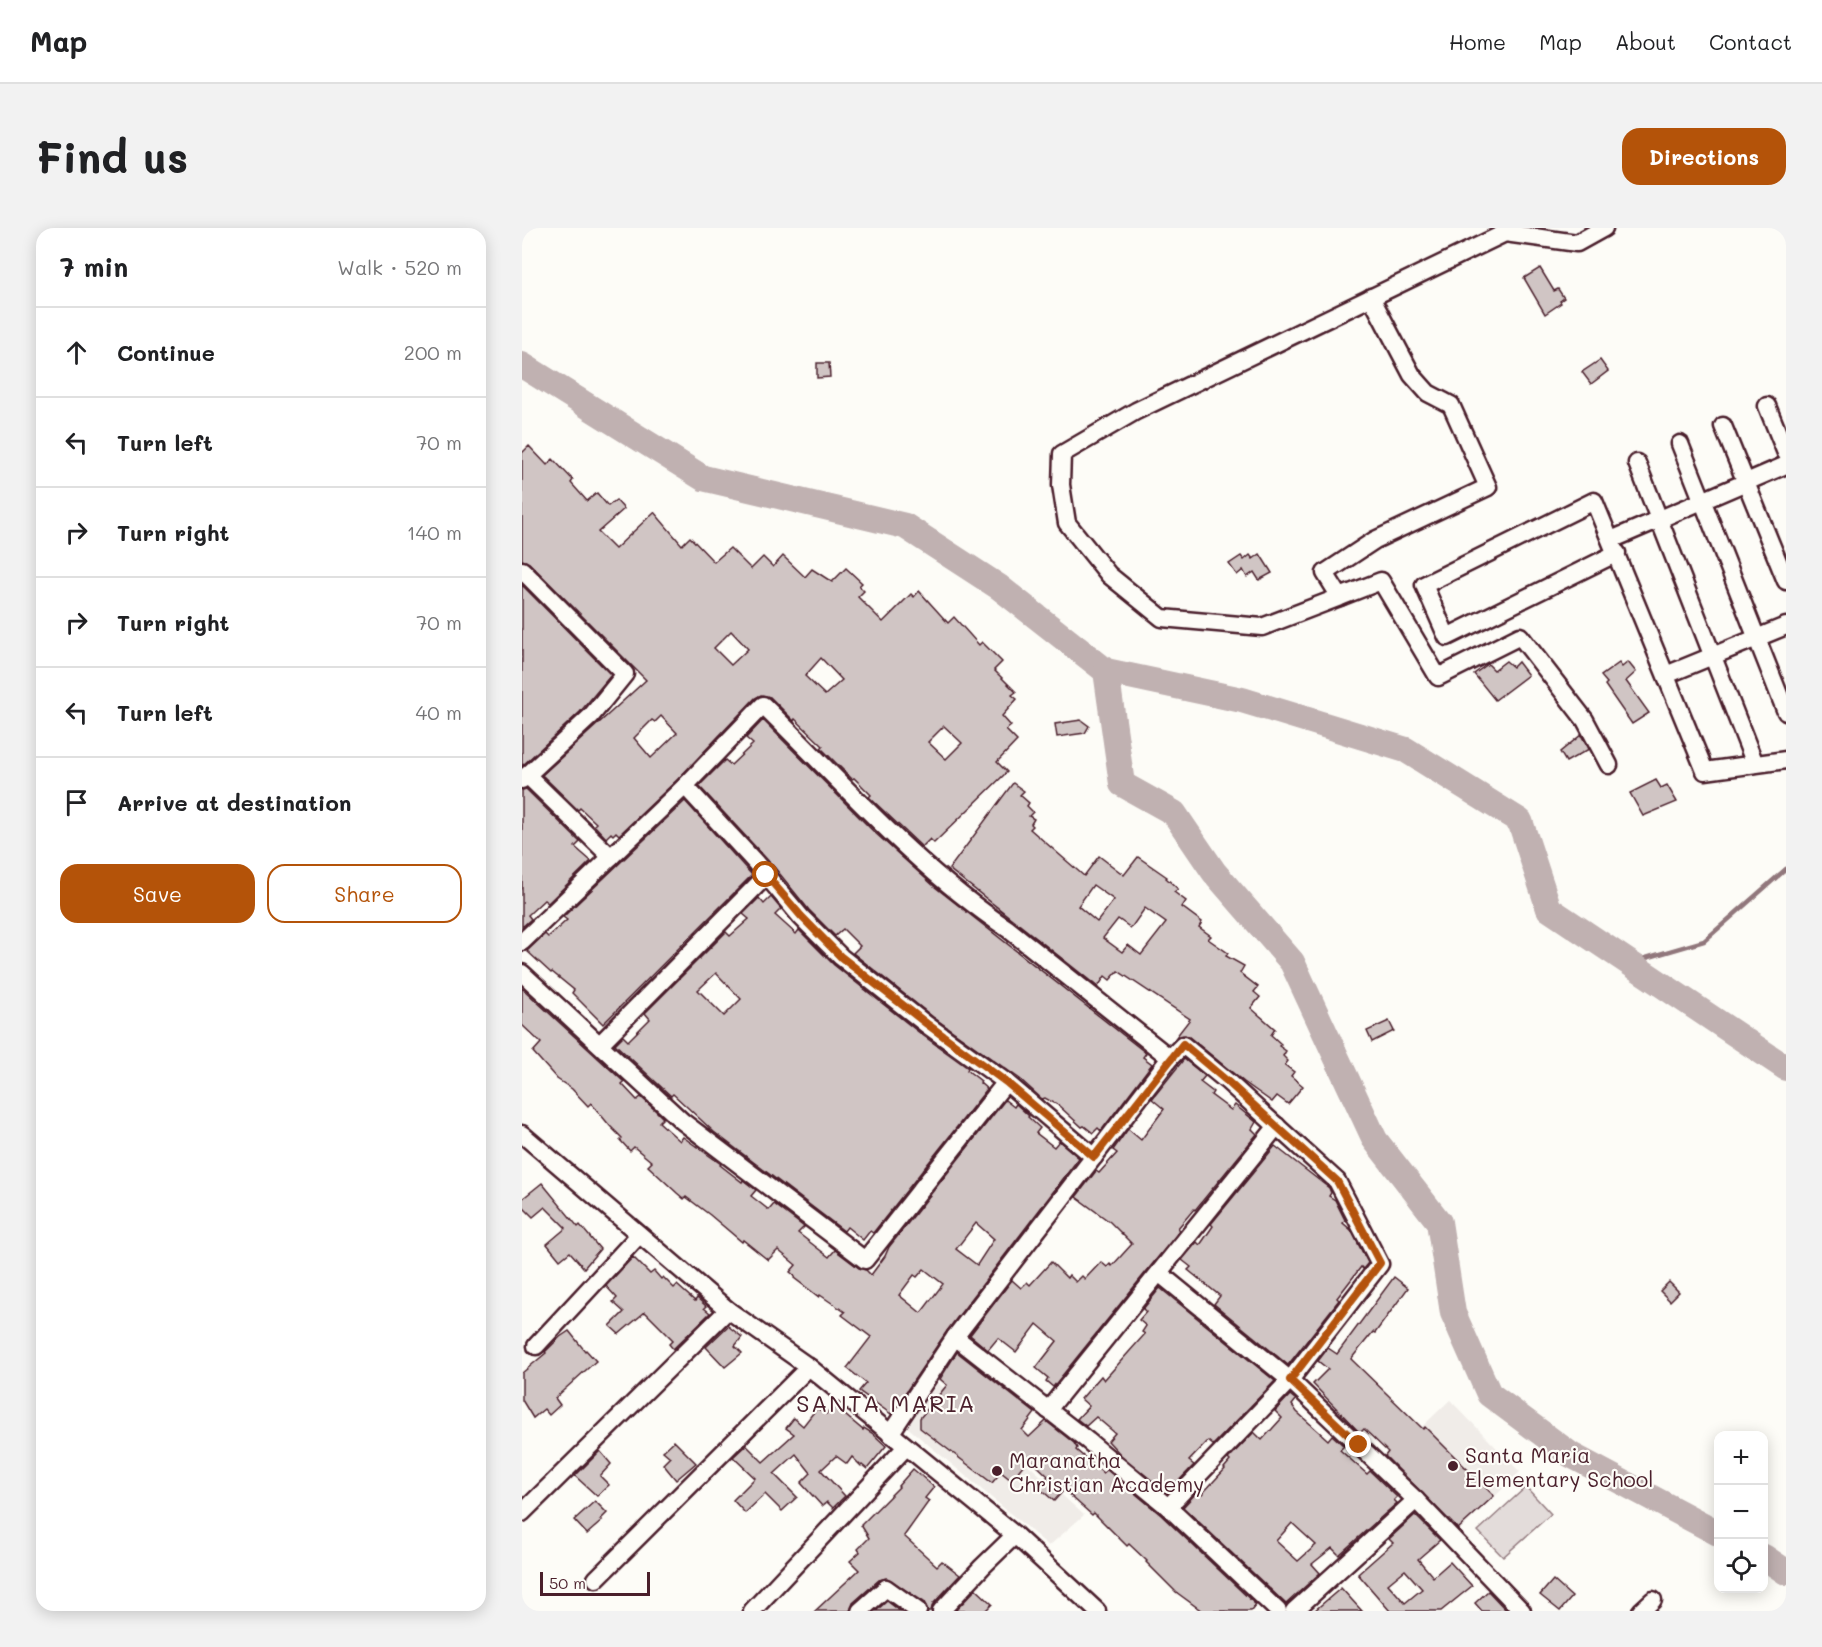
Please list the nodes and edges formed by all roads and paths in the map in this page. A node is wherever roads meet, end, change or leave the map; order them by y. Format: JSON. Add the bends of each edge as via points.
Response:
{"nodes":[{"id":1,"x":1604,"y":228,"type":"edge"},
{"id":2,"x":1371,"y":297,"type":"junction"},
{"id":3,"x":1767,"y":406,"type":"dead end"},
{"id":4,"x":1723,"y":426,"type":"dead end"},
{"id":5,"x":1680,"y":444,"type":"dead end"},
{"id":6,"x":1786,"y":453,"type":"edge"},
{"id":7,"x":1636,"y":463,"type":"dead end"},
{"id":8,"x":1786,"y":465,"type":"edge"},
{"id":9,"x":1746,"y":482,"type":"junction"},
{"id":10,"x":1702,"y":501,"type":"junction"},
{"id":11,"x":1659,"y":520,"type":"junction"},
{"id":12,"x":1614,"y":546,"type":"junction"},
{"id":13,"x":522,"y":570,"type":"edge"},
{"id":14,"x":1786,"y":581,"type":"edge"},
{"id":15,"x":1340,"y":597,"type":"junction"},
{"id":16,"x":1786,"y":626,"type":"edge"},
{"id":17,"x":1756,"y":638,"type":"junction"},
{"id":18,"x":1713,"y":656,"type":"junction"},
{"id":19,"x":1666,"y":675,"type":"junction"},
{"id":20,"x":1786,"y":712,"type":"edge"},
{"id":21,"x":1786,"y":760,"type":"edge"},
{"id":22,"x":1755,"y":764,"type":"junction"},
{"id":23,"x":1609,"y":765,"type":"dead end"},
{"id":24,"x":525,"y":778,"type":"edge"},
{"id":25,"x":685,"y":786,"type":"junction"},
{"id":26,"x":611,"y":857,"type":"junction"},
{"id":27,"x":766,"y":875,"type":"junction"},
{"id":28,"x":522,"y":942,"type":"edge"},
{"id":29,"x":522,"y":973,"type":"edge"},
{"id":30,"x":600,"y":1044,"type":"junction"},
{"id":31,"x":1170,"y":1058,"type":"junction"},
{"id":32,"x":1006,"y":1082,"type":"junction"},
{"id":33,"x":1277,"y":1126,"type":"junction"},
{"id":34,"x":522,"y":1134,"type":"edge"},
{"id":35,"x":1094,"y":1157,"type":"junction"},
{"id":36,"x":639,"y":1235,"type":"junction"},
{"id":37,"x":1159,"y":1273,"type":"junction"},
{"id":38,"x":728,"y":1310,"type":"junction"},
{"id":39,"x":955,"y":1337,"type":"junction"},
{"id":40,"x":536,"y":1346,"type":"dead end"},
{"id":41,"x":809,"y":1367,"type":"junction"},
{"id":42,"x":1290,"y":1380,"type":"junction"},
{"id":43,"x":1048,"y":1410,"type":"junction"},
{"id":44,"x":890,"y":1434,"type":"junction"},
{"id":45,"x":906,"y":1447,"type":"junction"},
{"id":46,"x":1416,"y":1500,"type":"junction"},
{"id":47,"x":1168,"y":1507,"type":"junction"},
{"id":48,"x":522,"y":1513,"type":"edge"},
{"id":49,"x":1015,"y":1535,"type":"junction"},
{"id":50,"x":596,"y":1579,"type":"dead end"},
{"id":51,"x":752,"y":1611,"type":"edge"},
{"id":52,"x":860,"y":1611,"type":"edge"},
{"id":53,"x":918,"y":1611,"type":"edge"},
{"id":54,"x":941,"y":1611,"type":"edge"},
{"id":55,"x":1097,"y":1611,"type":"edge"},
{"id":56,"x":1278,"y":1611,"type":"edge"},
{"id":57,"x":1294,"y":1611,"type":"edge"},
{"id":58,"x":1522,"y":1611,"type":"edge"}],
"edges":[{"from":1,"to":2,"type":"street","via":[[1577,243],[1504,232]]},
{"from":2,"to":15,"type":"street","via":[[1412,375],[1428,393],[1450,405],[1488,487],[1375,540],[1325,573]]},
{"from":2,"to":15,"type":"street","via":[[1136,411],[1062,453],[1061,485],[1067,523],[1110,575],[1162,618],[1262,627]]},
{"from":3,"to":6,"type":"street"},
{"from":4,"to":9,"type":"street"},
{"from":5,"to":10,"type":"street"},
{"from":7,"to":11,"type":"street"},
{"from":8,"to":9,"type":"street"},
{"from":9,"to":10,"type":"street"},
{"from":9,"to":14,"type":"street"},
{"from":10,"to":11,"type":"street"},
{"from":10,"to":17,"type":"street"},
{"from":11,"to":12,"type":"street"},
{"from":11,"to":18,"type":"street"},
{"from":12,"to":12,"type":"street","via":[[1594,501],[1424,585],[1447,637]]},
{"from":12,"to":19,"type":"street"},
{"from":13,"to":24,"type":"street","via":[[625,674],[591,716]]},
{"from":15,"to":23,"type":"street","via":[[1380,581],[1437,677],[1520,636],[1585,720]]},
{"from":16,"to":17,"type":"street"},
{"from":17,"to":18,"type":"street"},
{"from":17,"to":20,"type":"street"},
{"from":18,"to":19,"type":"street"},
{"from":18,"to":22,"type":"street"},
{"from":19,"to":22,"type":"street","via":[[1706,771]]},
{"from":21,"to":22,"type":"street"},
{"from":24,"to":26,"type":"street"},
{"from":25,"to":26,"type":"street"},
{"from":25,"to":27,"type":"street"},
{"from":25,"to":31,"type":"street","via":[[763,705],[935,873]]},
{"from":26,"to":28,"type":"street"},
{"from":27,"to":30,"type":"street"},
{"from":27,"to":32,"type":"street","via":[[841,957]]},
{"from":29,"to":30,"type":"street"},
{"from":30,"to":32,"type":"street","via":[[682,1121],[865,1260]]},
{"from":31,"to":33,"type":"street","via":[[1183,1044]]},
{"from":31,"to":35,"type":"street"},
{"from":32,"to":35,"type":"street"},
{"from":33,"to":37,"type":"street"},
{"from":33,"to":42,"type":"street","via":[[1337,1181],[1380,1263]]},
{"from":34,"to":36,"type":"street"},
{"from":35,"to":39,"type":"street"},
{"from":36,"to":38,"type":"street"},
{"from":36,"to":40,"type":"street"},
{"from":37,"to":42,"type":"street"},
{"from":37,"to":43,"type":"street"},
{"from":38,"to":41,"type":"street"},
{"from":38,"to":48,"type":"street"},
{"from":39,"to":43,"type":"street"},
{"from":39,"to":44,"type":"street"},
{"from":41,"to":44,"type":"street"},
{"from":41,"to":50,"type":"street"},
{"from":42,"to":46,"type":"street"},
{"from":42,"to":47,"type":"street"},
{"from":43,"to":47,"type":"street"},
{"from":44,"to":45,"type":"street"},
{"from":45,"to":49,"type":"street"},
{"from":45,"to":51,"type":"street"},
{"from":46,"to":57,"type":"street"},
{"from":46,"to":58,"type":"street"},
{"from":47,"to":56,"type":"street"},
{"from":49,"to":54,"type":"street"},
{"from":49,"to":55,"type":"street"},
{"from":52,"to":53,"type":"street","via":[[886,1588]]}]}
